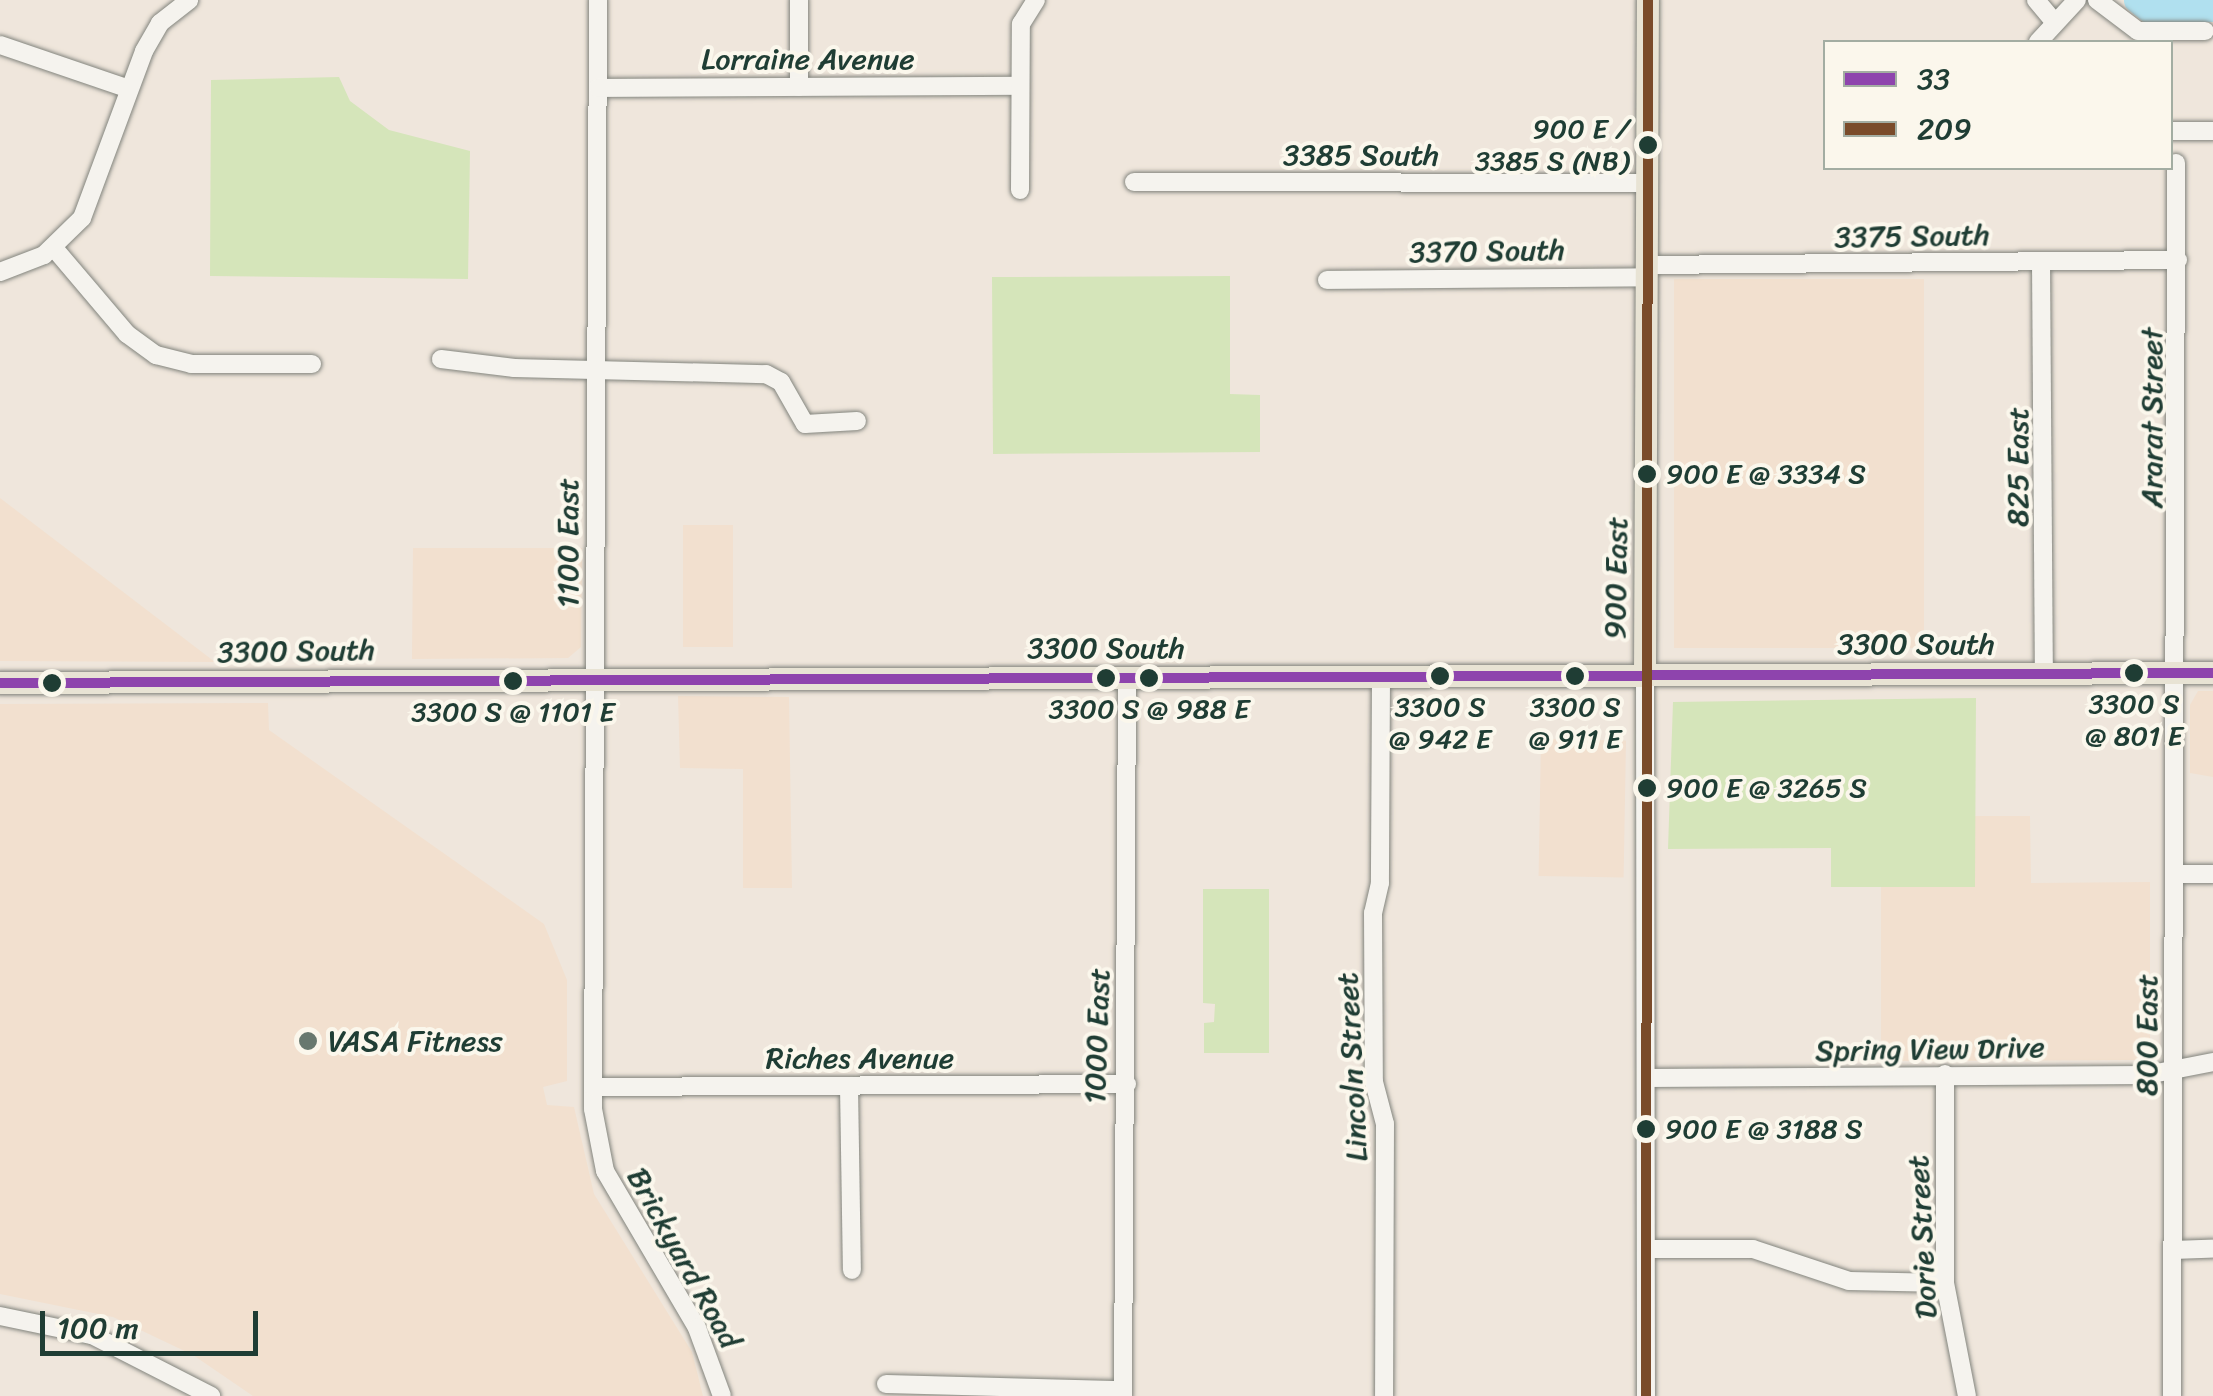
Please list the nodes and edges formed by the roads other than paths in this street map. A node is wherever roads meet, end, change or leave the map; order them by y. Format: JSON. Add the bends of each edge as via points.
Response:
{"nodes":[{"id":1,"x":189,"y":0,"type":"edge"},
{"id":2,"x":598,"y":0,"type":"edge"},
{"id":3,"x":800,"y":0,"type":"edge"},
{"id":4,"x":1648,"y":0,"type":"edge"},
{"id":5,"x":2036,"y":0,"type":"edge"},
{"id":6,"x":2077,"y":0,"type":"edge"},
{"id":7,"x":2097,"y":0,"type":"edge"},
{"id":8,"x":1033,"y":2,"type":"edge"},
{"id":9,"x":2053,"y":20,"type":"junction"},
{"id":10,"x":2205,"y":31,"type":"dead end"},
{"id":11,"x":2039,"y":40,"type":"edge"},
{"id":12,"x":0,"y":45,"type":"edge"},
{"id":13,"x":798,"y":86,"type":"junction"},
{"id":14,"x":1019,"y":86,"type":"junction"},
{"id":15,"x":598,"y":88,"type":"junction"},
{"id":16,"x":129,"y":89,"type":"junction"},
{"id":17,"x":2173,"y":131,"type":"edge"},
{"id":18,"x":2213,"y":131,"type":"edge"},
{"id":19,"x":2176,"y":163,"type":"dead end"},
{"id":20,"x":1134,"y":182,"type":"dead end"},
{"id":21,"x":1648,"y":183,"type":"junction"},
{"id":22,"x":1020,"y":190,"type":"dead end"},
{"id":23,"x":54,"y":248,"type":"junction"},
{"id":24,"x":2178,"y":260,"type":"junction"},
{"id":25,"x":2041,"y":261,"type":"junction"},
{"id":26,"x":1648,"y":271,"type":"junction"},
{"id":27,"x":0,"y":272,"type":"edge"},
{"id":28,"x":1327,"y":280,"type":"dead end"},
{"id":29,"x":441,"y":359,"type":"dead end"},
{"id":30,"x":312,"y":364,"type":"dead end"},
{"id":31,"x":597,"y":367,"type":"junction"},
{"id":32,"x":857,"y":421,"type":"dead end"},
{"id":33,"x":2044,"y":673,"type":"junction"},
{"id":34,"x":2176,"y":673,"type":"junction"},
{"id":35,"x":2213,"y":673,"type":"edge"},
{"id":36,"x":1381,"y":676,"type":"junction"},
{"id":37,"x":1645,"y":676,"type":"junction"},
{"id":38,"x":1127,"y":678,"type":"junction"},
{"id":39,"x":595,"y":680,"type":"junction"},
{"id":40,"x":0,"y":683,"type":"edge"},
{"id":41,"x":2174,"y":874,"type":"junction"},
{"id":42,"x":2213,"y":874,"type":"edge"},
{"id":43,"x":2213,"y":1062,"type":"edge"},
{"id":44,"x":2174,"y":1068,"type":"junction"},
{"id":45,"x":1945,"y":1074,"type":"junction"},
{"id":46,"x":1646,"y":1078,"type":"junction"},
{"id":47,"x":1127,"y":1084,"type":"junction"},
{"id":48,"x":594,"y":1086,"type":"junction"},
{"id":49,"x":848,"y":1086,"type":"junction"},
{"id":50,"x":1646,"y":1249,"type":"junction"},
{"id":51,"x":2213,"y":1249,"type":"edge"},
{"id":52,"x":2175,"y":1250,"type":"junction"},
{"id":53,"x":852,"y":1270,"type":"dead end"},
{"id":54,"x":1945,"y":1282,"type":"junction"},
{"id":55,"x":0,"y":1316,"type":"edge"},
{"id":56,"x":886,"y":1384,"type":"dead end"},
{"id":57,"x":1123,"y":1393,"type":"edge"},
{"id":58,"x":210,"y":1396,"type":"edge"},
{"id":59,"x":722,"y":1396,"type":"edge"},
{"id":60,"x":1384,"y":1396,"type":"edge"},
{"id":61,"x":1646,"y":1396,"type":"edge"},
{"id":62,"x":1966,"y":1396,"type":"edge"},
{"id":63,"x":2172,"y":1396,"type":"edge"}],
"edges":[{"from":1,"to":16,"type":"street","via":[[152,36]]},
{"from":2,"to":15,"type":"street","name":"1100 East"},
{"from":3,"to":13,"type":"street"},
{"from":4,"to":21,"type":"main road","name":"900 East"},
{"from":5,"to":9,"type":"street"},
{"from":6,"to":9,"type":"street"},
{"from":7,"to":10,"type":"street","via":[[2138,30]]},
{"from":8,"to":14,"type":"street","via":[[1021,24]]},
{"from":9,"to":11,"type":"street"},
{"from":12,"to":16,"type":"street"},
{"from":13,"to":14,"type":"street","name":"Lorraine Avenue"},
{"from":13,"to":15,"type":"street","name":"Lorraine Avenue"},
{"from":14,"to":22,"type":"street"},
{"from":15,"to":31,"type":"street","name":"1100 East"},
{"from":16,"to":23,"type":"street","via":[[82,218]]},
{"from":17,"to":18,"type":"street"},
{"from":19,"to":24,"type":"street","name":"Ararat Street"},
{"from":20,"to":21,"type":"street","name":"3385 South"},
{"from":21,"to":26,"type":"main road","name":"900 East"},
{"from":23,"to":27,"type":"street"},
{"from":23,"to":30,"type":"street","via":[[126,334],[156,355],[192,364]]},
{"from":24,"to":25,"type":"street","name":"3375 South"},
{"from":24,"to":34,"type":"street","name":"Ararat Street"},
{"from":25,"to":26,"type":"street","name":"3375 South"},
{"from":25,"to":33,"type":"street","name":"825 East"},
{"from":26,"to":28,"type":"street","name":"3370 South"},
{"from":26,"to":37,"type":"main road","name":"900 East"},
{"from":29,"to":31,"type":"street","via":[[514,368]]},
{"from":31,"to":32,"type":"street","via":[[770,375],[805,424]]},
{"from":31,"to":39,"type":"street","name":"1100 East"},
{"from":33,"to":34,"type":"main road","name":"3300 South"},
{"from":33,"to":37,"type":"main road","name":"3300 South"},
{"from":34,"to":35,"type":"main road","name":"3300 South"},
{"from":34,"to":41,"type":"street","name":"800 East"},
{"from":36,"to":37,"type":"main road","name":"3300 South"},
{"from":36,"to":38,"type":"main road","name":"3300 South"},
{"from":36,"to":60,"type":"street","name":"Lincoln Street","via":[[1373,928],[1374,1082],[1384,1124]]},
{"from":37,"to":46,"type":"street","name":"900 East"},
{"from":38,"to":39,"type":"main road","name":"3300 South"},
{"from":38,"to":47,"type":"street","name":"1000 East"},
{"from":39,"to":40,"type":"main road","name":"3300 South"},
{"from":39,"to":48,"type":"street","name":"1100 East"},
{"from":41,"to":42,"type":"street"},
{"from":41,"to":44,"type":"street","name":"800 East"},
{"from":43,"to":44,"type":"street","name":"Spring View Drive"},
{"from":44,"to":45,"type":"street","name":"Spring View Drive","via":[[2147,1075]]},
{"from":44,"to":52,"type":"street","name":"800 East"},
{"from":45,"to":46,"type":"street","name":"Spring View Drive"},
{"from":45,"to":54,"type":"street","name":"Dorie Street"},
{"from":46,"to":50,"type":"street","name":"900 East"},
{"from":47,"to":49,"type":"street","name":"Riches Avenue"},
{"from":47,"to":57,"type":"street","name":"1000 East","via":[[1121,1111]]},
{"from":48,"to":49,"type":"street","name":"Riches Avenue"},
{"from":48,"to":59,"type":"street","name":"Brickyard Road","via":[[605,1172],[697,1328]]},
{"from":49,"to":53,"type":"street"},
{"from":50,"to":54,"type":"street","via":[[1753,1249],[1849,1281]]},
{"from":50,"to":61,"type":"street","name":"900 East"},
{"from":51,"to":52,"type":"street"},
{"from":52,"to":63,"type":"street","name":"800 East"},
{"from":54,"to":62,"type":"street","name":"Dorie Street"},
{"from":55,"to":58,"type":"street","via":[[92,1336]]},
{"from":56,"to":57,"type":"street"}]}
